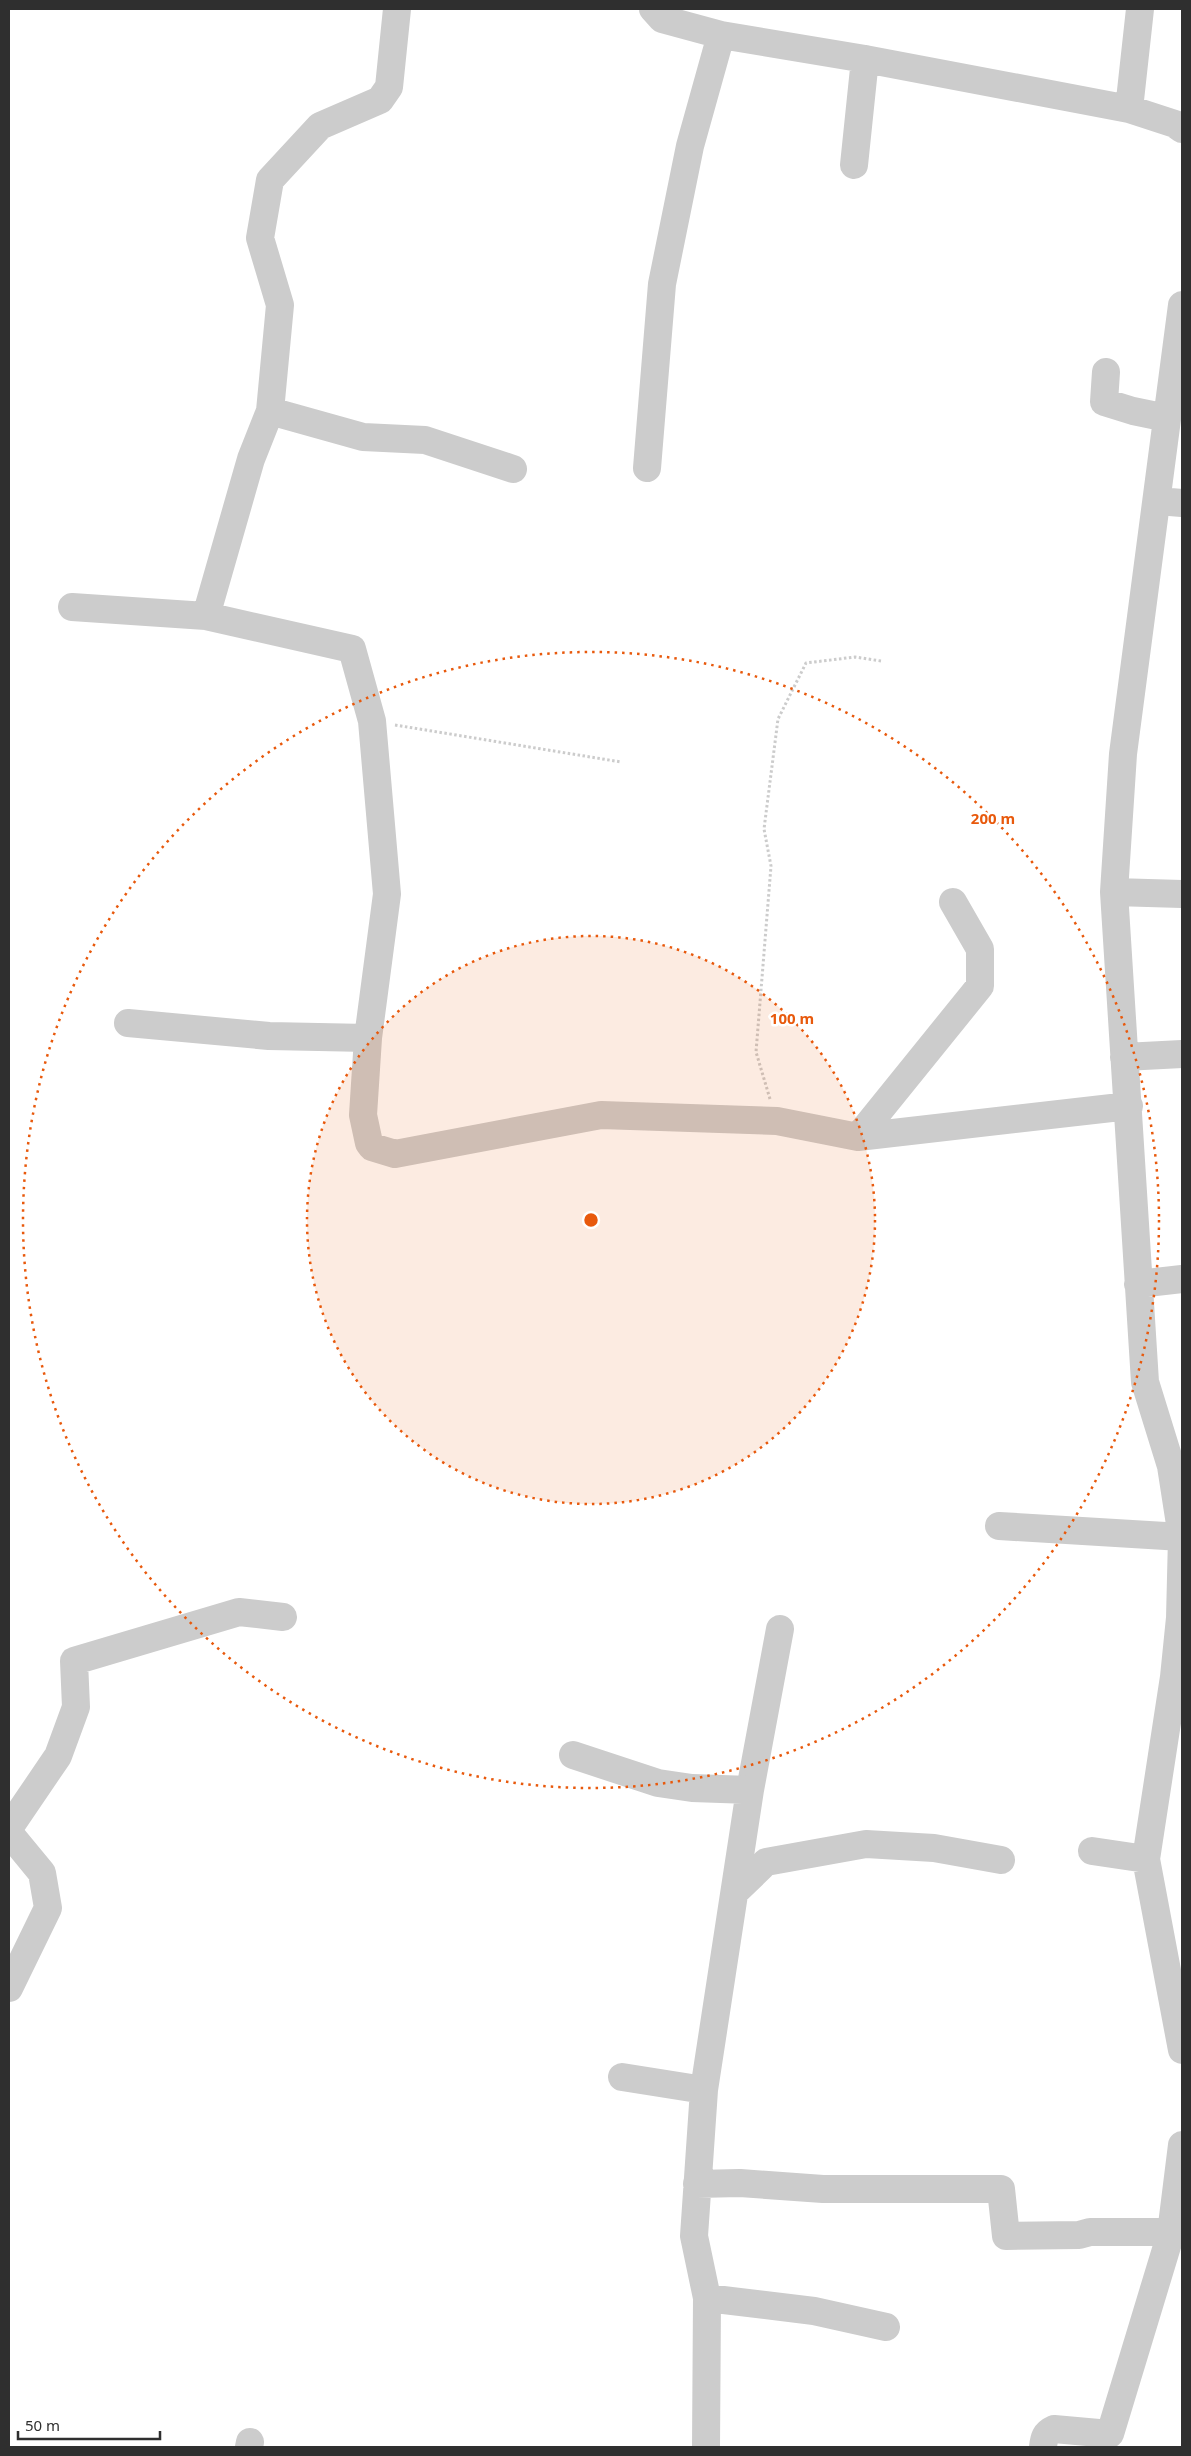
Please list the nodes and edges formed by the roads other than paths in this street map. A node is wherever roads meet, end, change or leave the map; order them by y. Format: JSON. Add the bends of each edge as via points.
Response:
{"nodes":[{"id":1,"x":397,"y":9,"type":"edge"},
{"id":2,"x":653,"y":9,"type":"edge"},
{"id":3,"x":1140,"y":9,"type":"edge"},
{"id":4,"x":721,"y":35,"type":"junction"},
{"id":5,"x":865,"y":59,"type":"junction"},
{"id":6,"x":1129,"y":109,"type":"junction"},
{"id":7,"x":1182,"y":129,"type":"edge"},
{"id":8,"x":854,"y":166,"type":"dead end"},
{"id":9,"x":1182,"y":305,"type":"edge"},
{"id":10,"x":1106,"y":372,"type":"dead end"},
{"id":11,"x":270,"y":411,"type":"junction"},
{"id":12,"x":1167,"y":418,"type":"junction"},
{"id":13,"x":513,"y":468,"type":"dead end"},
{"id":14,"x":647,"y":468,"type":"dead end"},
{"id":15,"x":1170,"y":502,"type":"edge"},
{"id":16,"x":72,"y":607,"type":"dead end"},
{"id":17,"x":206,"y":616,"type":"junction"},
{"id":18,"x":1114,"y":892,"type":"junction"},
{"id":19,"x":1182,"y":894,"type":"edge"},
{"id":20,"x":953,"y":902,"type":"dead end"},
{"id":21,"x":128,"y":1023,"type":"dead end"},
{"id":22,"x":368,"y":1038,"type":"junction"},
{"id":23,"x":1182,"y":1054,"type":"edge"},
{"id":24,"x":1124,"y":1058,"type":"junction"},
{"id":25,"x":1129,"y":1106,"type":"junction"},
{"id":26,"x":858,"y":1137,"type":"junction"},
{"id":27,"x":1182,"y":1279,"type":"edge"},
{"id":28,"x":1138,"y":1284,"type":"junction"},
{"id":29,"x":999,"y":1526,"type":"dead end"},
{"id":30,"x":1182,"y":1536,"type":"edge"},
{"id":31,"x":283,"y":1617,"type":"dead end"},
{"id":32,"x":780,"y":1630,"type":"dead end"},
{"id":33,"x":573,"y":1755,"type":"dead end"},
{"id":34,"x":750,"y":1790,"type":"junction"},
{"id":35,"x":9,"y":1828,"type":"edge"},
{"id":36,"x":9,"y":1833,"type":"edge"},
{"id":37,"x":1092,"y":1851,"type":"dead end"},
{"id":38,"x":1146,"y":1859,"type":"junction"},
{"id":39,"x":1001,"y":1860,"type":"dead end"},
{"id":40,"x":736,"y":1891,"type":"junction"},
{"id":41,"x":9,"y":1988,"type":"edge"},
{"id":42,"x":1182,"y":2050,"type":"edge"},
{"id":43,"x":622,"y":2077,"type":"dead end"},
{"id":44,"x":704,"y":2090,"type":"junction"},
{"id":45,"x":1182,"y":2146,"type":"edge"},
{"id":46,"x":697,"y":2184,"type":"junction"},
{"id":47,"x":1176,"y":2233,"type":"edge"},
{"id":48,"x":707,"y":2298,"type":"junction"},
{"id":49,"x":886,"y":2327,"type":"dead end"},
{"id":50,"x":706,"y":2447,"type":"edge"},
{"id":51,"x":1043,"y":2447,"type":"edge"}],
"edges":[{"from":1,"to":11,"type":"street","via":[[389,87],[380,100],[320,126],[270,180],[260,238],[280,305]]},
{"from":2,"to":4,"type":"street","via":[[662,19]]},
{"from":3,"to":6,"type":"street"},
{"from":4,"to":5,"type":"street"},
{"from":4,"to":14,"type":"street","via":[[690,146],[662,284]]},
{"from":5,"to":6,"type":"street"},
{"from":5,"to":8,"type":"street"},
{"from":6,"to":7,"type":"street"},
{"from":9,"to":12,"type":"street"},
{"from":10,"to":12,"type":"street","via":[[1104,402]]},
{"from":11,"to":13,"type":"street","via":[[364,437],[425,440]]},
{"from":11,"to":17,"type":"street","via":[[251,459]]},
{"from":12,"to":15,"type":"street"},
{"from":15,"to":18,"type":"street","via":[[1123,754]]},
{"from":16,"to":17,"type":"street"},
{"from":17,"to":22,"type":"street","via":[[352,649],[372,721],[387,894]]},
{"from":18,"to":19,"type":"street"},
{"from":18,"to":24,"type":"street"},
{"from":20,"to":26,"type":"street","via":[[980,949],[980,986]]},
{"from":21,"to":22,"type":"street","via":[[269,1036]]},
{"from":22,"to":26,"type":"street","via":[[363,1115],[369,1143],[394,1154],[601,1115],[777,1121]]},
{"from":23,"to":24,"type":"street"},
{"from":24,"to":25,"type":"street"},
{"from":25,"to":26,"type":"street"},
{"from":25,"to":28,"type":"street"},
{"from":27,"to":28,"type":"street"},
{"from":28,"to":30,"type":"street","via":[[1145,1382],[1171,1466]]},
{"from":29,"to":30,"type":"street"},
{"from":30,"to":38,"type":"street","via":[[1180,1618],[1174,1677]]},
{"from":31,"to":35,"type":"street","via":[[239,1612],[74,1661],[76,1707],[58,1756]]},
{"from":32,"to":34,"type":"street"},
{"from":33,"to":34,"type":"street","via":[[658,1783]]},
{"from":34,"to":40,"type":"street"},
{"from":36,"to":41,"type":"street","via":[[42,1873],[48,1908]]},
{"from":37,"to":38,"type":"street"},
{"from":38,"to":42,"type":"street"},
{"from":39,"to":40,"type":"street","via":[[934,1848],[866,1844],[766,1862]]},
{"from":40,"to":44,"type":"street"},
{"from":43,"to":44,"type":"street"},
{"from":44,"to":46,"type":"street"},
{"from":45,"to":47,"type":"street"},
{"from":46,"to":47,"type":"street","via":[[740,2183],[823,2189],[1001,2189],[1006,2236],[1090,2232]]},
{"from":46,"to":48,"type":"street","via":[[694,2236]]},
{"from":47,"to":51,"type":"street","via":[[1110,2434],[1054,2429],[1044,2437]]},
{"from":48,"to":49,"type":"street","via":[[814,2311]]},
{"from":48,"to":50,"type":"street"}]}
